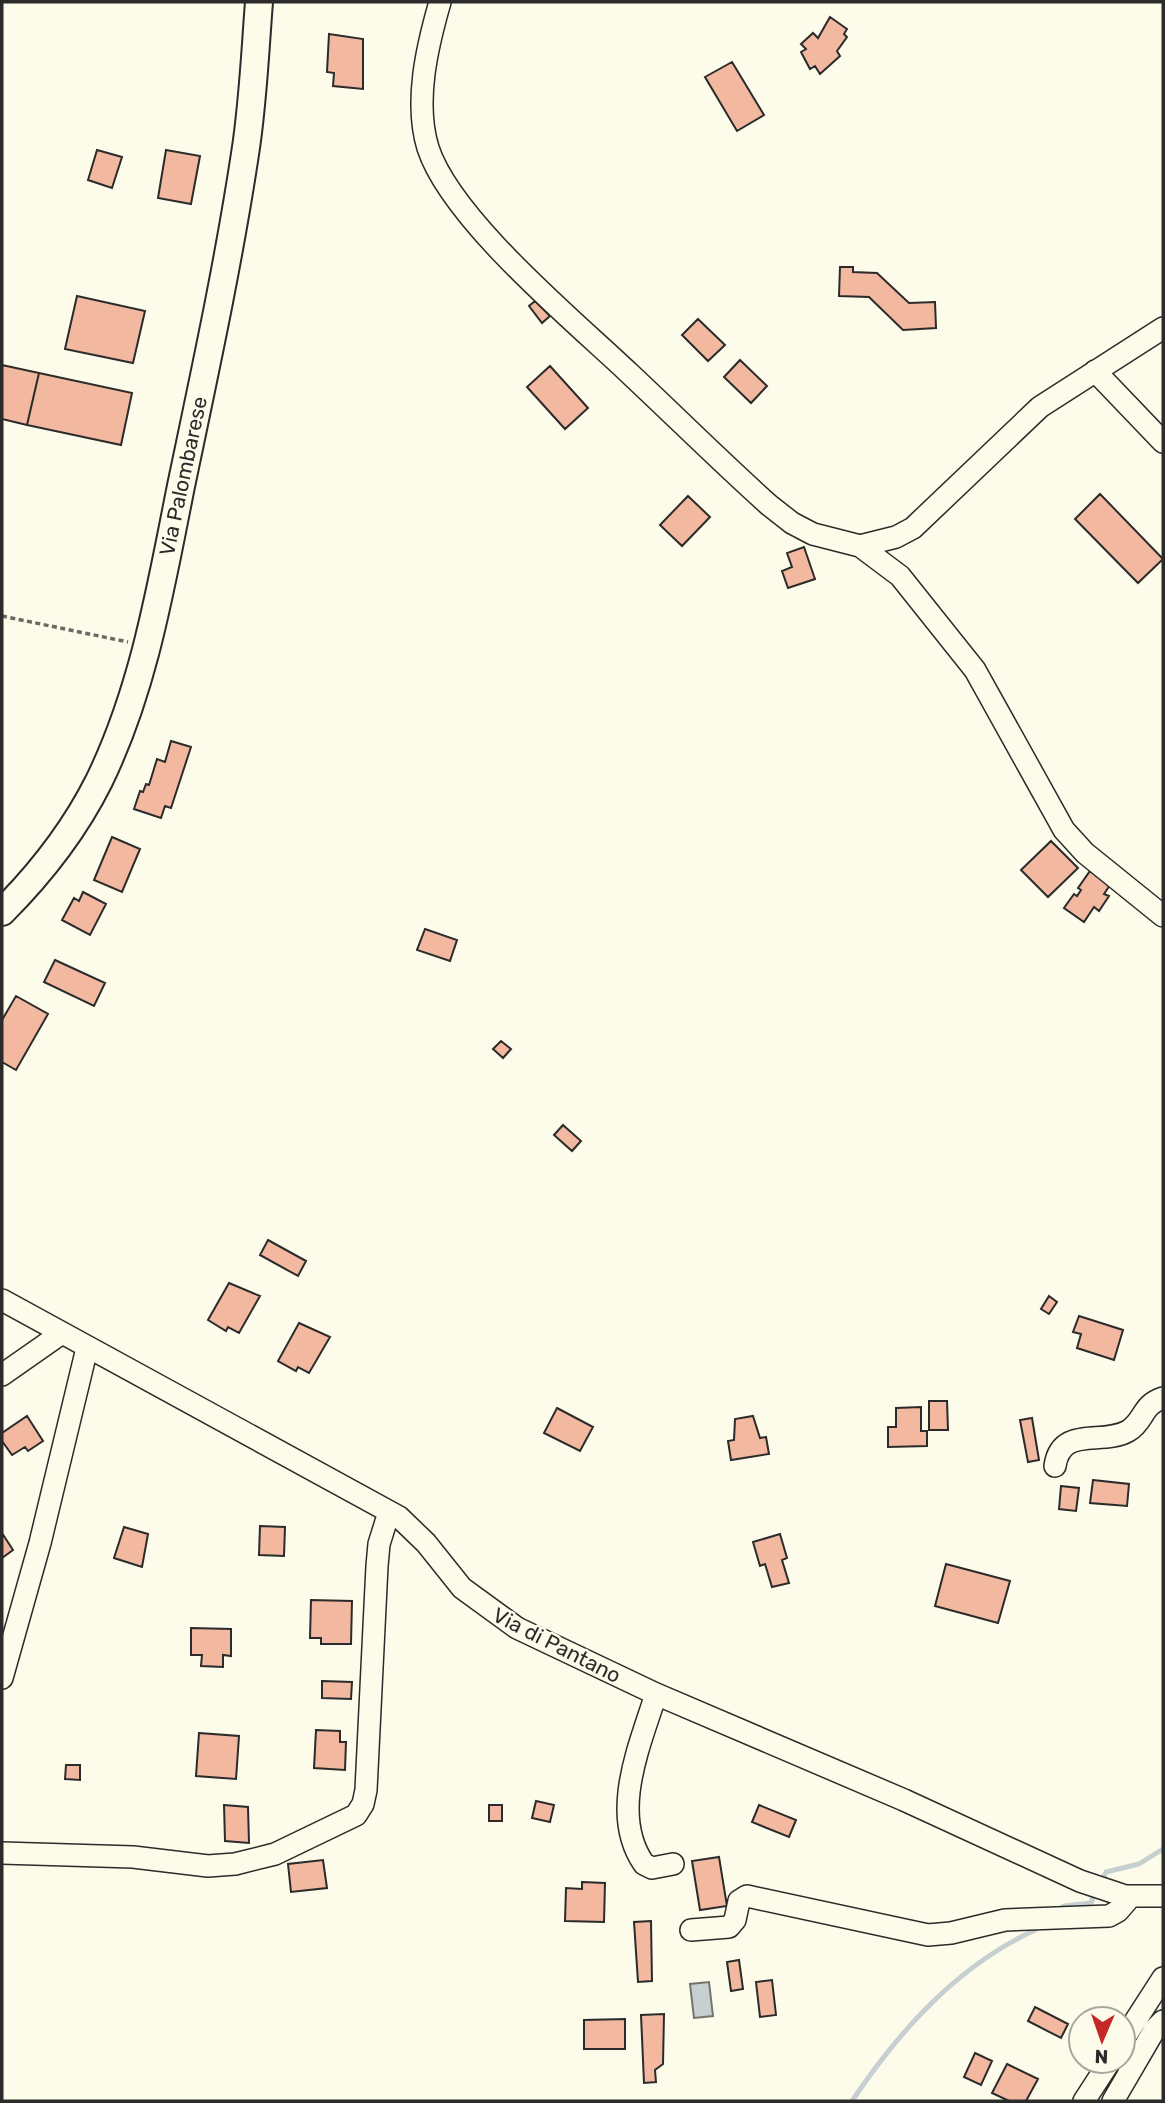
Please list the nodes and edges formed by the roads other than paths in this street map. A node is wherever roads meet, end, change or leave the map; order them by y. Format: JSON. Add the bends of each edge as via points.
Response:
{"nodes":[{"id":1,"x":259,"y":2,"type":"edge"},
{"id":2,"x":440,"y":2,"type":"edge"},
{"id":3,"x":1163,"y":328,"type":"edge"},
{"id":4,"x":1095,"y":372,"type":"junction"},
{"id":5,"x":1163,"y":442,"type":"edge"},
{"id":6,"x":860,"y":546,"type":"junction"},
{"id":7,"x":2,"y":912,"type":"edge"},
{"id":8,"x":1163,"y":916,"type":"edge"},
{"id":9,"x":2,"y":1300,"type":"edge"},
{"id":10,"x":62,"y":1334,"type":"junction"},
{"id":11,"x":88,"y":1348,"type":"junction"},
{"id":12,"x":2,"y":1375,"type":"edge"},
{"id":13,"x":1163,"y":1398,"type":"edge"},
{"id":14,"x":1055,"y":1466,"type":"dead end"},
{"id":15,"x":389,"y":1512,"type":"junction"},
{"id":16,"x":2,"y":1678,"type":"edge"},
{"id":17,"x":656,"y":1694,"type":"junction"},
{"id":18,"x":2,"y":1853,"type":"edge"},
{"id":19,"x":673,"y":1864,"type":"dead end"},
{"id":20,"x":1131,"y":1896,"type":"junction"},
{"id":21,"x":1163,"y":1896,"type":"edge"},
{"id":22,"x":691,"y":1930,"type":"dead end"},
{"id":23,"x":1163,"y":1978,"type":"edge"},
{"id":24,"x":1137,"y":2018,"type":"edge"},
{"id":25,"x":1163,"y":2021,"type":"edge"},
{"id":26,"x":1101,"y":2075,"type":"edge"},
{"id":27,"x":1084,"y":2101,"type":"edge"},
{"id":28,"x":1114,"y":2101,"type":"edge"}],
"edges":[{"from":1,"to":7,"type":"main road","name":"Via Palombarese","via":[[239,190],[147,645],[126,715],[98,783],[52,855]]},
{"from":2,"to":6,"type":"street","via":[[425,69],[423,121],[432,159],[459,204],[769,505],[813,534]]},
{"from":3,"to":4,"type":"street"},
{"from":4,"to":5,"type":"street"},
{"from":4,"to":6,"type":"street","via":[[1040,407],[913,528]]},
{"from":6,"to":8,"type":"street","via":[[896,571],[961,651],[1070,838]]},
{"from":9,"to":10,"type":"street","name":"Via di Pantano"},
{"from":10,"to":11,"type":"street","name":"Via di Pantano"},
{"from":10,"to":12,"type":"street"},
{"from":11,"to":15,"type":"street","name":"Via di Pantano"},
{"from":11,"to":16,"type":"street"},
{"from":13,"to":14,"type":"street","via":[[1149,1404],[1125,1432],[1066,1444]]},
{"from":15,"to":17,"type":"street","name":"Via di Pantano","via":[[415,1532],[462,1588],[487,1609]]},
{"from":15,"to":18,"type":"street","via":[[377,1566],[366,1790],[356,1815],[275,1854],[235,1864]]},
{"from":17,"to":19,"type":"street","via":[[633,1768],[630,1823],[644,1864],[652,1868]]},
{"from":17,"to":20,"type":"street","name":"Via di Pantano","via":[[1080,1881]]},
{"from":20,"to":21,"type":"street","name":"Via di Pantano"},
{"from":20,"to":22,"type":"street","via":[[1109,1916],[1016,1919],[928,1935],[747,1896],[739,1901],[729,1927]]},
{"from":23,"to":24,"type":"street"},
{"from":25,"to":28,"type":"street"},
{"from":26,"to":27,"type":"street"}]}
